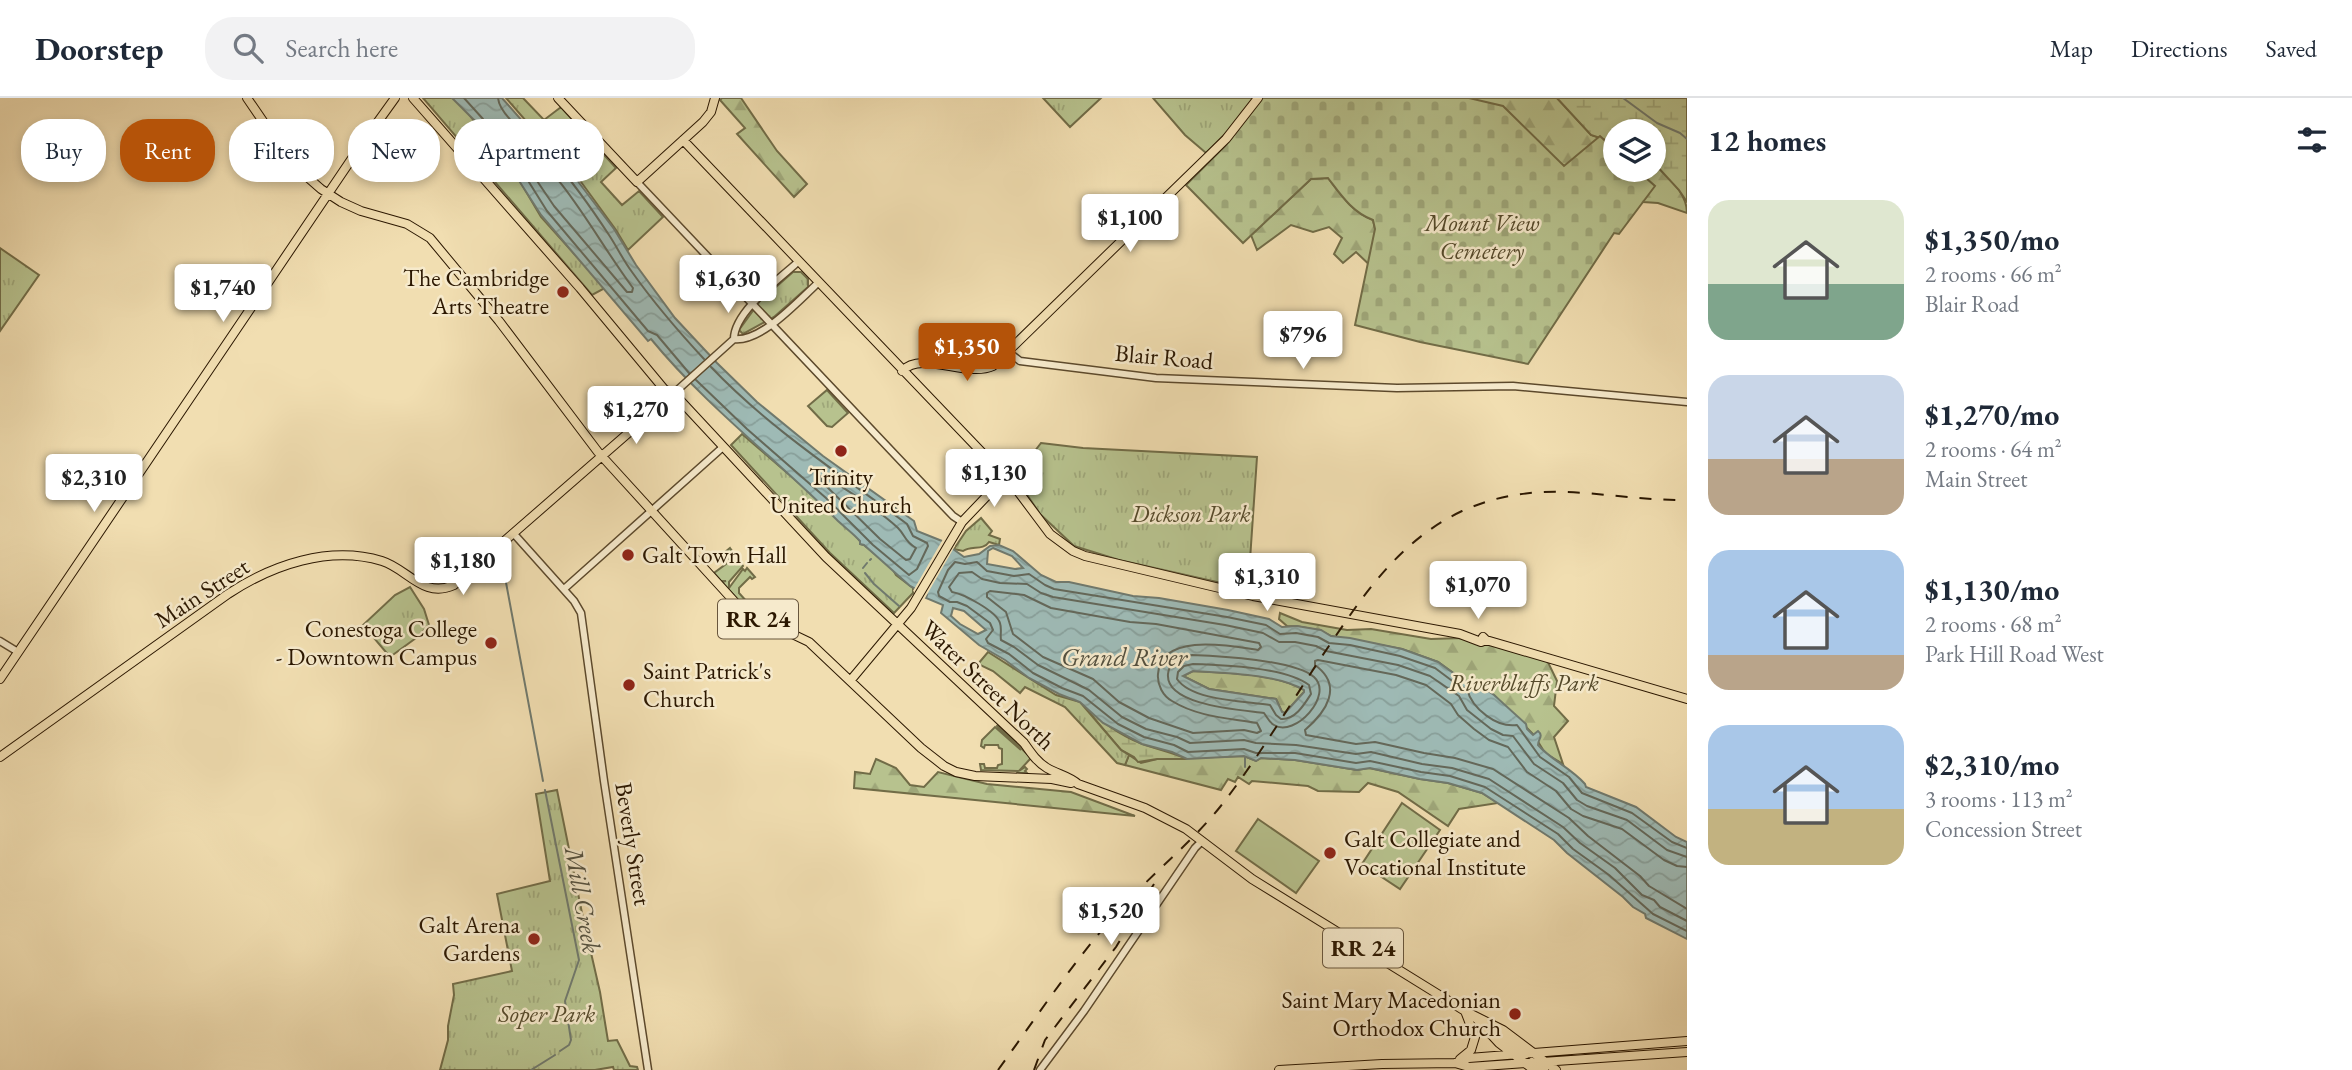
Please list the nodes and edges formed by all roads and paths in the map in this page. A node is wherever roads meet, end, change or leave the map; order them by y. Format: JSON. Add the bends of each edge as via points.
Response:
{"nodes":[{"id":1,"x":247,"y":98,"type":"edge"},
{"id":2,"x":395,"y":98,"type":"edge"},
{"id":3,"x":413,"y":98,"type":"edge"},
{"id":4,"x":558,"y":98,"type":"edge"},
{"id":5,"x":715,"y":98,"type":"edge"},
{"id":6,"x":1258,"y":98,"type":"edge"},
{"id":7,"x":683,"y":140,"type":"junction"},
{"id":8,"x":637,"y":182,"type":"junction"},
{"id":9,"x":328,"y":194,"type":"junction"},
{"id":10,"x":798,"y":262,"type":"junction"},
{"id":11,"x":818,"y":283,"type":"junction"},
{"id":12,"x":753,"y":304,"type":"junction"},
{"id":13,"x":772,"y":324,"type":"junction"},
{"id":14,"x":734,"y":339,"type":"junction"},
{"id":15,"x":1008,"y":352,"type":"junction"},
{"id":16,"x":902,"y":371,"type":"junction"},
{"id":17,"x":673,"y":394,"type":"junction"},
{"id":18,"x":1687,"y":402,"type":"edge"},
{"id":19,"x":723,"y":447,"type":"junction"},
{"id":20,"x":602,"y":457,"type":"junction"},
{"id":21,"x":1005,"y":477,"type":"junction"},
{"id":22,"x":651,"y":511,"type":"junction"},
{"id":23,"x":962,"y":522,"type":"junction"},
{"id":24,"x":514,"y":534,"type":"junction"},
{"id":25,"x":564,"y":589,"type":"junction"},
{"id":26,"x":898,"y":626,"type":"junction"},
{"id":27,"x":0,"y":641,"type":"edge"},
{"id":28,"x":18,"y":652,"type":"junction"},
{"id":29,"x":0,"y":679,"type":"edge"},
{"id":30,"x":850,"y":681,"type":"junction"},
{"id":31,"x":1687,"y":699,"type":"edge"},
{"id":32,"x":0,"y":757,"type":"edge"},
{"id":33,"x":1078,"y":784,"type":"junction"},
{"id":34,"x":1202,"y":841,"type":"junction"},
{"id":35,"x":1465,"y":1011,"type":"junction"},
{"id":36,"x":1475,"y":1017,"type":"junction"},
{"id":37,"x":1484,"y":1028,"type":"junction"},
{"id":38,"x":1686,"y":1041,"type":"edge"},
{"id":39,"x":1619,"y":1046,"type":"junction"},
{"id":40,"x":1687,"y":1052,"type":"edge"},
{"id":41,"x":1516,"y":1056,"type":"junction"},
{"id":42,"x":1620,"y":1056,"type":"junction"},
{"id":43,"x":1578,"y":1059,"type":"junction"},
{"id":44,"x":1530,"y":1062,"type":"edge"},
{"id":45,"x":1455,"y":1063,"type":"junction"},
{"id":46,"x":1545,"y":1065,"type":"edge"},
{"id":47,"x":648,"y":1070,"type":"edge"},
{"id":48,"x":1040,"y":1070,"type":"edge"},
{"id":49,"x":1279,"y":1070,"type":"edge"},
{"id":50,"x":1556,"y":1070,"type":"edge"},
{"id":51,"x":1570,"y":1070,"type":"edge"}],
"edges":[{"from":1,"to":9,"type":"main road","number":"RR 24","via":[[297,166]]},
{"from":2,"to":9,"type":"main road"},
{"from":3,"to":17,"type":"main road","number":"RR 24"},
{"from":4,"to":8,"type":"main road"},
{"from":5,"to":7,"type":"main road","via":[[708,117]]},
{"from":6,"to":15,"type":"main road","via":[[1226,139]]},
{"from":7,"to":8,"type":"main road"},
{"from":7,"to":10,"type":"main road"},
{"from":8,"to":12,"type":"street"},
{"from":9,"to":20,"type":"main road","number":"RR 24","via":[[361,211],[407,224],[430,238]]},
{"from":9,"to":28,"type":"main road"},
{"from":10,"to":11,"type":"main road"},
{"from":10,"to":12,"type":"street"},
{"from":11,"to":13,"type":"street"},
{"from":11,"to":16,"type":"main road"},
{"from":12,"to":13,"type":"street"},
{"from":12,"to":14,"type":"street"},
{"from":13,"to":14,"type":"street"},
{"from":13,"to":23,"type":"street"},
{"from":14,"to":17,"type":"street","name":"Main Street"},
{"from":15,"to":16,"type":"main road","via":[[984,369],[915,362]]},
{"from":15,"to":18,"type":"street","name":"Blair Road","via":[[1020,361],[1156,378],[1397,388],[1513,386]]},
{"from":16,"to":21,"type":"main road"},
{"from":17,"to":19,"type":"main road","name":"Water Street North","number":"RR 24"},
{"from":17,"to":20,"type":"main road","name":"Main Street"},
{"from":19,"to":22,"type":"street"},
{"from":19,"to":26,"type":"main road","name":"Water Street North","number":"RR 24"},
{"from":20,"to":22,"type":"main road","number":"RR 24"},
{"from":20,"to":24,"type":"main road","name":"Main Street"},
{"from":21,"to":23,"type":"main road"},
{"from":21,"to":31,"type":"main road","via":[[1050,534],[1073,551],[1104,562],[1253,596],[1469,633]]},
{"from":22,"to":25,"type":"street"},
{"from":22,"to":30,"type":"main road","number":"RR 24","via":[[742,610],[809,642]]},
{"from":23,"to":26,"type":"main road"},
{"from":24,"to":25,"type":"street","name":"Beverly Street"},
{"from":24,"to":32,"type":"main road","name":"Main Street","via":[[461,581],[442,589],[429,589],[393,565],[363,557],[317,558],[268,572],[225,597]]},
{"from":25,"to":47,"type":"street","name":"Beverly Street","via":[[579,608],[583,624]]},
{"from":26,"to":30,"type":"main road"},
{"from":26,"to":33,"type":"main road","name":"Water Street North","number":"RR 24","via":[[1037,761]]},
{"from":27,"to":28,"type":"street"},
{"from":28,"to":29,"type":"main road"},
{"from":30,"to":33,"type":"main road","number":"RR 24","via":[[933,758],[956,772]]},
{"from":33,"to":34,"type":"main road","name":"Water Street North","number":"RR 24","via":[[1164,817]]},
{"from":34,"to":35,"type":"main road","name":"Water Street North","number":"RR 24","via":[[1252,879]]},
{"from":34,"to":48,"type":"street"},
{"from":35,"to":36,"type":"main road","name":"Water Street North","number":"RR 24"},
{"from":35,"to":45,"type":"main road","via":[[1475,1031],[1474,1044]]},
{"from":36,"to":37,"type":"main road","name":"Water Street North","number":"RR 24"},
{"from":36,"to":44,"type":"main road","name":"Water Street North","number":"RR 24","via":[[1503,1030]]},
{"from":37,"to":41,"type":"main road","name":"Water Street North","number":"RR 24"},
{"from":37,"to":44,"type":"main road"},
{"from":38,"to":39,"type":"main road"},
{"from":38,"to":40,"type":"main road"},
{"from":39,"to":42,"type":"main road"},
{"from":39,"to":44,"type":"main road"},
{"from":40,"to":42,"type":"main road"},
{"from":41,"to":44,"type":"main road"},
{"from":41,"to":45,"type":"main road"},
{"from":42,"to":43,"type":"main road"},
{"from":43,"to":46,"type":"main road"},
{"from":43,"to":51,"type":"main road"},
{"from":44,"to":45,"type":"main road","via":[[1469,1067]]},
{"from":44,"to":46,"type":"main road"},
{"from":45,"to":49,"type":"main road"},
{"from":46,"to":50,"type":"main road"}]}
